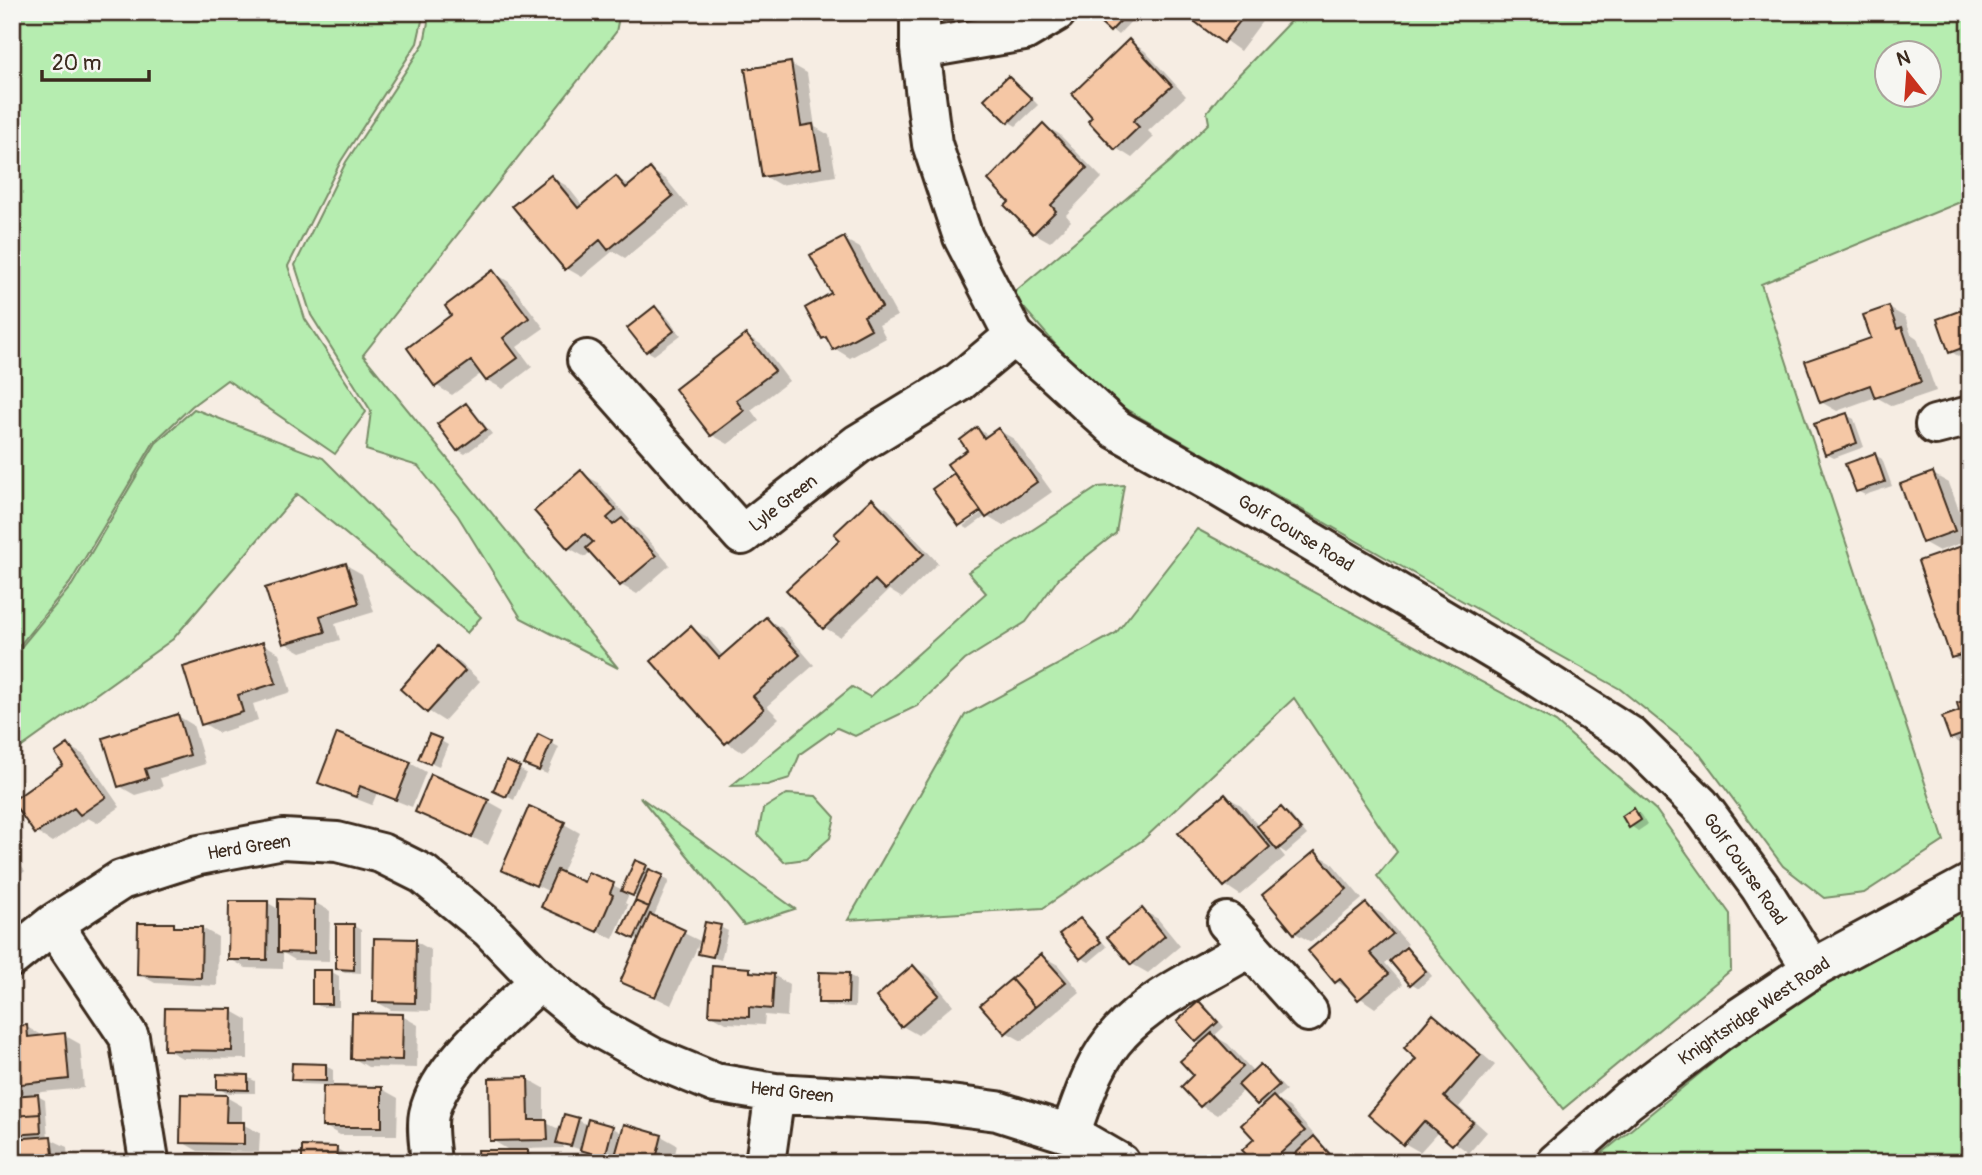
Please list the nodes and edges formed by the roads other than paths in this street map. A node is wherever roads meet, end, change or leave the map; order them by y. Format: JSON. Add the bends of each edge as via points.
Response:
{"nodes":[{"id":1,"x":1056,"y":12,"type":"edge"},
{"id":2,"x":920,"y":31,"type":"edge"},
{"id":3,"x":1014,"y":336,"type":"junction"},
{"id":4,"x":587,"y":360,"type":"dead end"},
{"id":5,"x":1970,"y":884,"type":"edge"},
{"id":6,"x":53,"y":923,"type":"junction"},
{"id":7,"x":12,"y":957,"type":"edge"},
{"id":8,"x":1812,"y":969,"type":"junction"},
{"id":9,"x":540,"y":981,"type":"junction"},
{"id":10,"x":1308,"y":1012,"type":"dead end"},
{"id":11,"x":775,"y":1093,"type":"junction"},
{"id":12,"x":1070,"y":1134,"type":"junction"},
{"id":13,"x":149,"y":1160,"type":"dead end"},
{"id":14,"x":431,"y":1163,"type":"edge"},
{"id":15,"x":765,"y":1163,"type":"edge"},
{"id":16,"x":1120,"y":1163,"type":"edge"},
{"id":17,"x":1556,"y":1163,"type":"edge"}],
"edges":[{"from":1,"to":2,"type":"street","via":[[1024,31]]},
{"from":2,"to":3,"type":"street","name":"Golf Course Road","via":[[936,158],[963,237]]},
{"from":3,"to":4,"type":"street","name":"Lyle Green","via":[[958,383],[858,444],[742,535]]},
{"from":3,"to":8,"type":"street","name":"Golf Course Road","via":[[1116,429],[1509,659],[1630,736],[1700,805]]},
{"from":5,"to":8,"type":"street","name":"Knightsridge West Road"},
{"from":6,"to":7,"type":"street","name":"Herd Green"},
{"from":6,"to":9,"type":"street","name":"Herd Green","via":[[121,880],[199,855],[283,839],[337,842],[381,853],[423,874],[490,929]]},
{"from":6,"to":13,"type":"street","via":[[129,1037]]},
{"from":8,"to":17,"type":"street","name":"Knightsridge West Road","via":[[1628,1100]]},
{"from":9,"to":11,"type":"street","name":"Herd Green","via":[[593,1024],[652,1056],[715,1083]]},
{"from":9,"to":14,"type":"street","via":[[440,1085],[429,1115]]},
{"from":10,"to":12,"type":"street","via":[[1238,935],[1118,1034],[1093,1072]]},
{"from":11,"to":12,"type":"street","name":"Herd Green","via":[[998,1111]]},
{"from":11,"to":15,"type":"street"},
{"from":12,"to":16,"type":"street","name":"Herd Green"}]}
